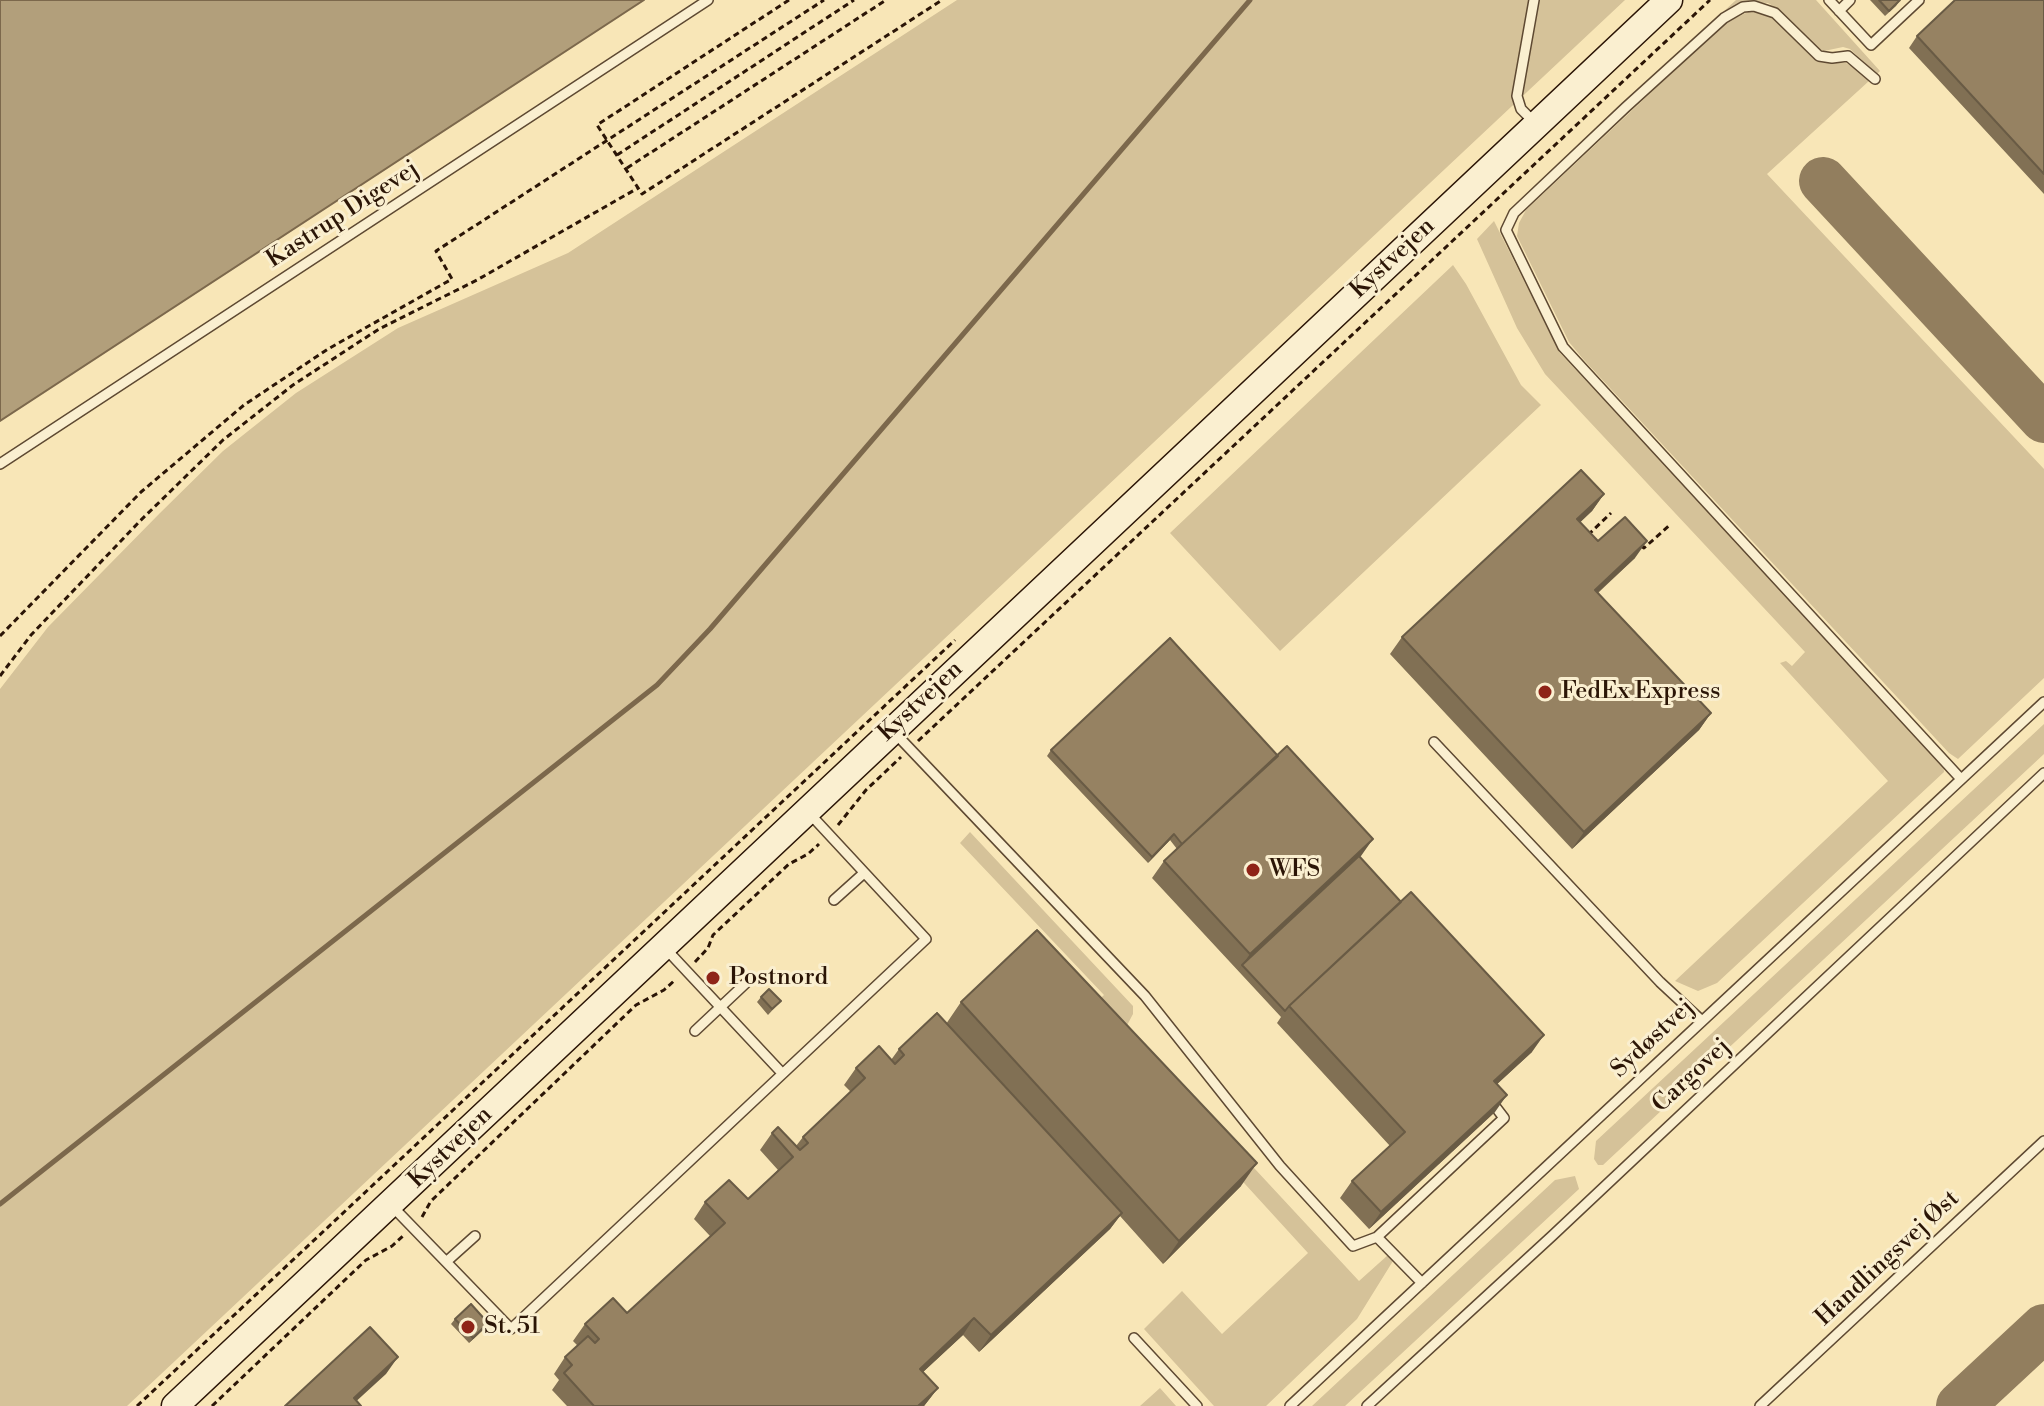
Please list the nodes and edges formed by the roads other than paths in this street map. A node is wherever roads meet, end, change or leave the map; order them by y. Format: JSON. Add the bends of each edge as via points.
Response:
{"nodes":[{"id":1,"x":708,"y":0,"type":"edge"},
{"id":2,"x":1534,"y":0,"type":"edge"},
{"id":3,"x":1669,"y":0,"type":"edge"},
{"id":4,"x":1829,"y":0,"type":"edge"},
{"id":5,"x":1850,"y":0,"type":"edge"},
{"id":6,"x":1919,"y":0,"type":"edge"},
{"id":7,"x":1839,"y":11,"type":"junction"},
{"id":8,"x":1875,"y":79,"type":"dead end"},
{"id":9,"x":1537,"y":125,"type":"junction"},
{"id":10,"x":0,"y":464,"type":"edge"},
{"id":11,"x":2044,"y":702,"type":"edge"},
{"id":12,"x":900,"y":739,"type":"junction"},
{"id":13,"x":1434,"y":742,"type":"dead end"},
{"id":14,"x":2044,"y":773,"type":"edge"},
{"id":15,"x":1961,"y":779,"type":"junction"},
{"id":16,"x":806,"y":811,"type":"junction"},
{"id":17,"x":864,"y":873,"type":"junction"},
{"id":18,"x":834,"y":900,"type":"dead end"},
{"id":19,"x":663,"y":946,"type":"junction"},
{"id":20,"x":746,"y":983,"type":"dead end"},
{"id":21,"x":719,"y":1009,"type":"junction"},
{"id":22,"x":1702,"y":1021,"type":"junction"},
{"id":23,"x":695,"y":1031,"type":"dead end"},
{"id":24,"x":781,"y":1072,"type":"junction"},
{"id":25,"x":1499,"y":1093,"type":"edge"},
{"id":26,"x":2044,"y":1141,"type":"edge"},
{"id":27,"x":391,"y":1205,"type":"junction"},
{"id":28,"x":475,"y":1236,"type":"dead end"},
{"id":29,"x":1377,"y":1237,"type":"junction"},
{"id":30,"x":446,"y":1262,"type":"junction"},
{"id":31,"x":1422,"y":1283,"type":"junction"},
{"id":32,"x":1134,"y":1338,"type":"dead end"},
{"id":33,"x":175,"y":1406,"type":"edge"},
{"id":34,"x":1197,"y":1406,"type":"edge"},
{"id":35,"x":1290,"y":1406,"type":"edge"},
{"id":36,"x":1367,"y":1406,"type":"edge"},
{"id":37,"x":1760,"y":1406,"type":"edge"}],
"edges":[{"from":1,"to":10,"type":"lane","name":"Kastrup Digevej"},
{"from":2,"to":9,"type":"lane","via":[[1517,96],[1521,109]]},
{"from":3,"to":9,"type":"street","name":"Kystvejen"},
{"from":4,"to":7,"type":"lane"},
{"from":5,"to":7,"type":"lane"},
{"from":6,"to":7,"type":"lane","via":[[1871,45]]},
{"from":8,"to":15,"type":"lane","via":[[1848,56],[1819,56],[1775,13],[1743,7],[1626,107],[1514,213],[1506,230],[1563,347]]},
{"from":9,"to":12,"type":"street","name":"Kystvejen"},
{"from":11,"to":15,"type":"lane","name":"Sydøstvej"},
{"from":12,"to":16,"type":"street","name":"Kystvejen"},
{"from":12,"to":29,"type":"lane","via":[[1145,996],[1280,1166],[1353,1246]]},
{"from":13,"to":22,"type":"lane"},
{"from":14,"to":36,"type":"lane","name":"Cargovej"},
{"from":15,"to":22,"type":"lane","name":"Sydøstvej"},
{"from":16,"to":17,"type":"lane"},
{"from":16,"to":19,"type":"street","name":"Kystvejen"},
{"from":17,"to":18,"type":"lane"},
{"from":17,"to":24,"type":"lane","via":[[926,939]]},
{"from":19,"to":21,"type":"lane"},
{"from":19,"to":27,"type":"street","name":"Kystvejen"},
{"from":20,"to":21,"type":"lane"},
{"from":21,"to":23,"type":"lane"},
{"from":21,"to":24,"type":"lane"},
{"from":22,"to":31,"type":"lane","name":"Sydøstvej"},
{"from":24,"to":30,"type":"lane","via":[[511,1329]]},
{"from":25,"to":29,"type":"lane","via":[[1490,1102],[1504,1118]]},
{"from":26,"to":37,"type":"lane","name":"Handlingsvej Øst"},
{"from":27,"to":30,"type":"lane"},
{"from":27,"to":33,"type":"street","name":"Kystvejen"},
{"from":28,"to":30,"type":"lane"},
{"from":29,"to":31,"type":"lane"},
{"from":31,"to":35,"type":"lane","name":"Sydøstvej"},
{"from":32,"to":34,"type":"lane"}]}
